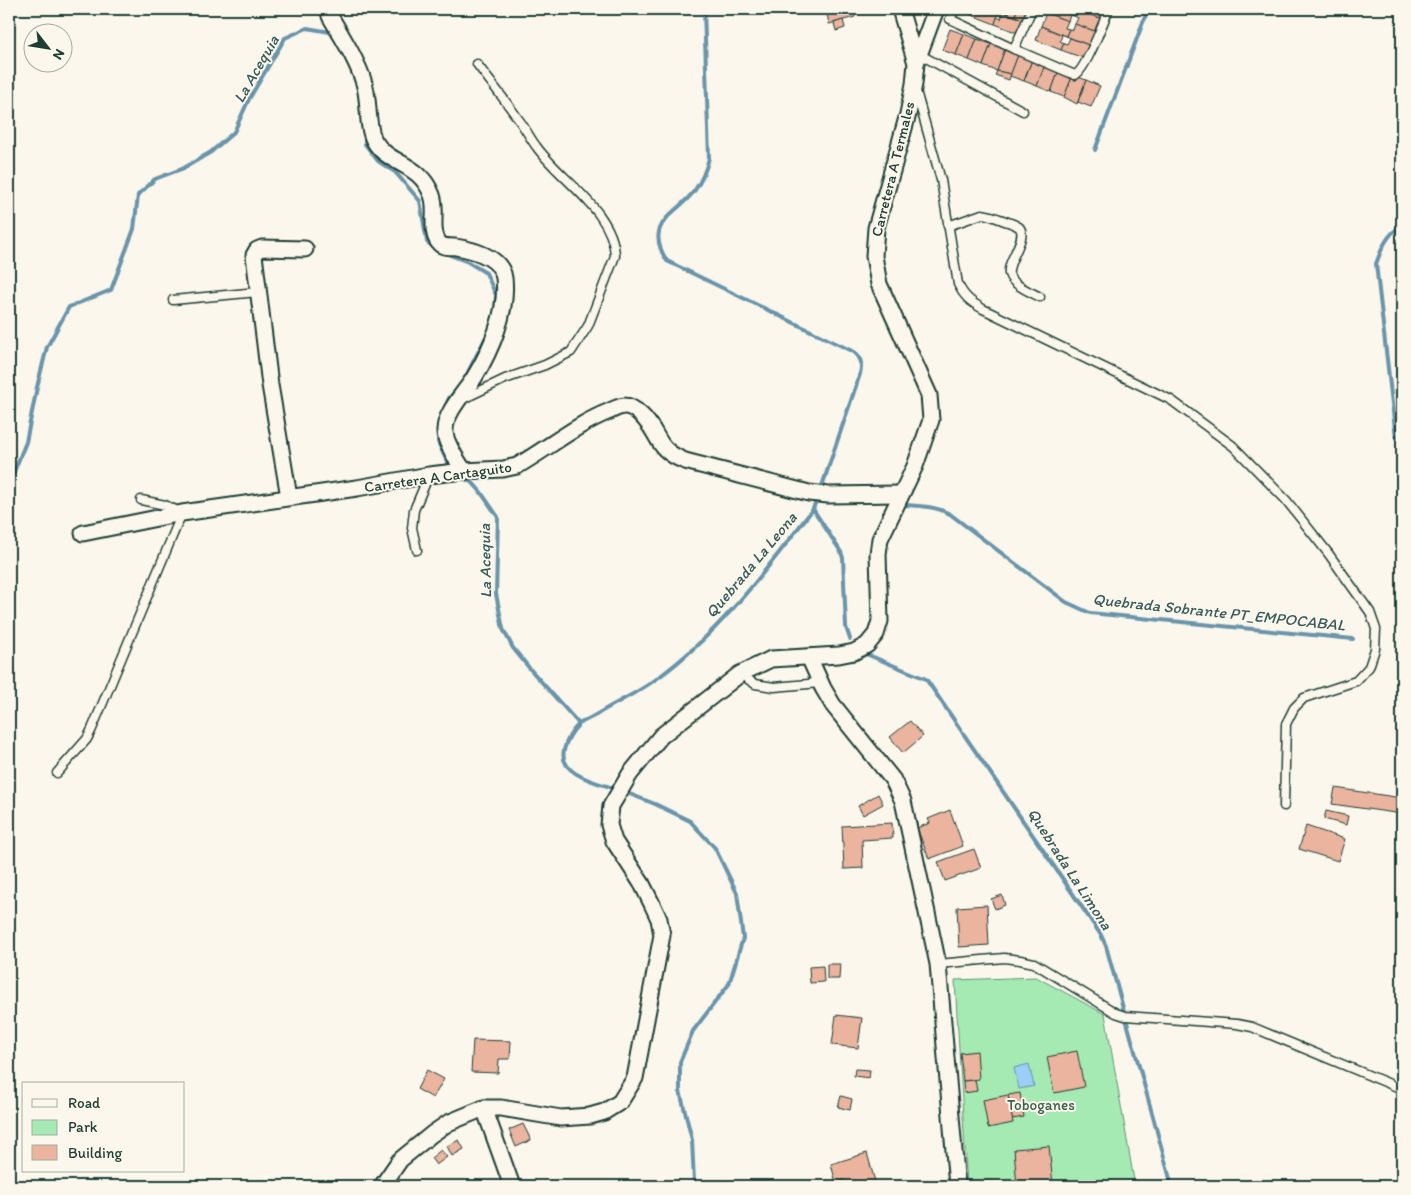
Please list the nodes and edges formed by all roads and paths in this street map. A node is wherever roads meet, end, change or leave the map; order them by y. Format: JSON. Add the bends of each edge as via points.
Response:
{"nodes":[{"id":1,"x":329,"y":9,"type":"edge"},
{"id":2,"x":900,"y":9,"type":"edge"},
{"id":3,"x":936,"y":9,"type":"edge"},
{"id":4,"x":955,"y":9,"type":"edge"},
{"id":5,"x":1032,"y":9,"type":"edge"},
{"id":6,"x":1109,"y":9,"type":"edge"},
{"id":7,"x":1014,"y":49,"type":"junction"},
{"id":8,"x":917,"y":59,"type":"junction"},
{"id":9,"x":477,"y":64,"type":"dead end"},
{"id":10,"x":914,"y":84,"type":"junction"},
{"id":11,"x":1023,"y":111,"type":"dead end"},
{"id":12,"x":948,"y":226,"type":"junction"},
{"id":13,"x":305,"y":249,"type":"dead end"},
{"id":14,"x":258,"y":292,"type":"junction"},
{"id":15,"x":1040,"y":297,"type":"dead end"},
{"id":16,"x":173,"y":300,"type":"dead end"},
{"id":17,"x":457,"y":402,"type":"junction"},
{"id":18,"x":464,"y":471,"type":"junction"},
{"id":19,"x":429,"y":475,"type":"junction"},
{"id":20,"x":900,"y":494,"type":"junction"},
{"id":21,"x":289,"y":497,"type":"junction"},
{"id":22,"x":141,"y":500,"type":"dead end"},
{"id":23,"x":182,"y":513,"type":"junction"},
{"id":24,"x":83,"y":533,"type":"dead end"},
{"id":25,"x":417,"y":550,"type":"dead end"},
{"id":26,"x":809,"y":657,"type":"junction"},
{"id":27,"x":740,"y":674,"type":"junction"},
{"id":28,"x":820,"y":683,"type":"junction"},
{"id":29,"x":57,"y":773,"type":"dead end"},
{"id":30,"x":1284,"y":806,"type":"dead end"},
{"id":31,"x":938,"y":964,"type":"junction"},
{"id":32,"x":1402,"y":1089,"type":"edge"},
{"id":33,"x":484,"y":1108,"type":"junction"},
{"id":34,"x":382,"y":1186,"type":"edge"},
{"id":35,"x":512,"y":1186,"type":"edge"},
{"id":36,"x":957,"y":1186,"type":"edge"}],
"edges":[{"from":1,"to":17,"type":"street","via":[[364,83],[373,140],[379,149],[424,180],[432,195],[438,241],[444,246],[477,252],[494,261],[504,276],[505,299],[496,333]]},
{"from":2,"to":8,"type":"street","name":"Carretera A Termales"},
{"from":3,"to":8,"type":"street"},
{"from":4,"to":7,"type":"lane","via":[[950,19]]},
{"from":5,"to":7,"type":"lane"},
{"from":6,"to":7,"type":"lane","via":[[1078,74],[1073,75]]},
{"from":8,"to":10,"type":"street","name":"Carretera A Termales"},
{"from":8,"to":11,"type":"lane"},
{"from":9,"to":17,"type":"lane","via":[[520,120],[536,147],[600,218],[610,232],[615,256],[588,326],[571,352]]},
{"from":10,"to":12,"type":"lane","via":[[941,180]]},
{"from":10,"to":20,"type":"street","name":"Carretera A Termales","via":[[876,228],[874,256],[879,284],[929,395],[931,420],[918,459]]},
{"from":12,"to":15,"type":"lane","via":[[982,214],[1018,226],[1021,237],[1009,275]]},
{"from":12,"to":30,"type":"lane","via":[[958,284],[963,295],[972,303],[1170,400],[1233,446],[1286,500],[1370,612],[1376,629],[1375,649],[1369,667],[1356,682],[1304,698],[1294,708],[1286,724]]},
{"from":13,"to":14,"type":"street","via":[[257,250],[254,255]]},
{"from":14,"to":16,"type":"lane"},
{"from":14,"to":21,"type":"street"},
{"from":17,"to":18,"type":"street","via":[[444,431]]},
{"from":18,"to":19,"type":"street","name":"Carretera A Cartaguito"},
{"from":18,"to":20,"type":"street","name":"Carretera A Cartaguito","via":[[517,466],[593,418],[624,406],[641,414],[661,446],[685,461],[809,493]]},
{"from":19,"to":21,"type":"street","name":"Carretera A Cartaguito"},
{"from":19,"to":25,"type":"lane","via":[[414,510],[412,528]]},
{"from":20,"to":26,"type":"street","name":"Carretera A Termales","via":[[880,538],[880,621],[876,634],[867,645],[854,652]]},
{"from":21,"to":23,"type":"street","name":"Carretera A Cartaguito"},
{"from":22,"to":23,"type":"lane"},
{"from":23,"to":24,"type":"street","name":"Carretera A Cartaguito"},
{"from":23,"to":29,"type":"lane","via":[[87,740]]},
{"from":26,"to":27,"type":"street","name":"Carretera A Termales","via":[[771,659]]},
{"from":26,"to":28,"type":"street"},
{"from":27,"to":28,"type":"lane","via":[[755,684],[774,687]]},
{"from":27,"to":33,"type":"street","name":"Carretera A Termales","via":[[661,736],[630,774],[611,806],[609,825],[614,841],[642,884],[659,919],[662,935],[635,1078],[620,1102],[590,1116],[561,1118]]},
{"from":28,"to":31,"type":"street","via":[[833,705],[893,780],[903,801]]},
{"from":31,"to":32,"type":"lane","via":[[1004,958],[1020,960],[1034,964],[1125,1016],[1252,1027]]},
{"from":31,"to":36,"type":"street"},
{"from":33,"to":34,"type":"street","via":[[448,1123],[432,1134],[400,1160]]},
{"from":33,"to":35,"type":"street"}]}
